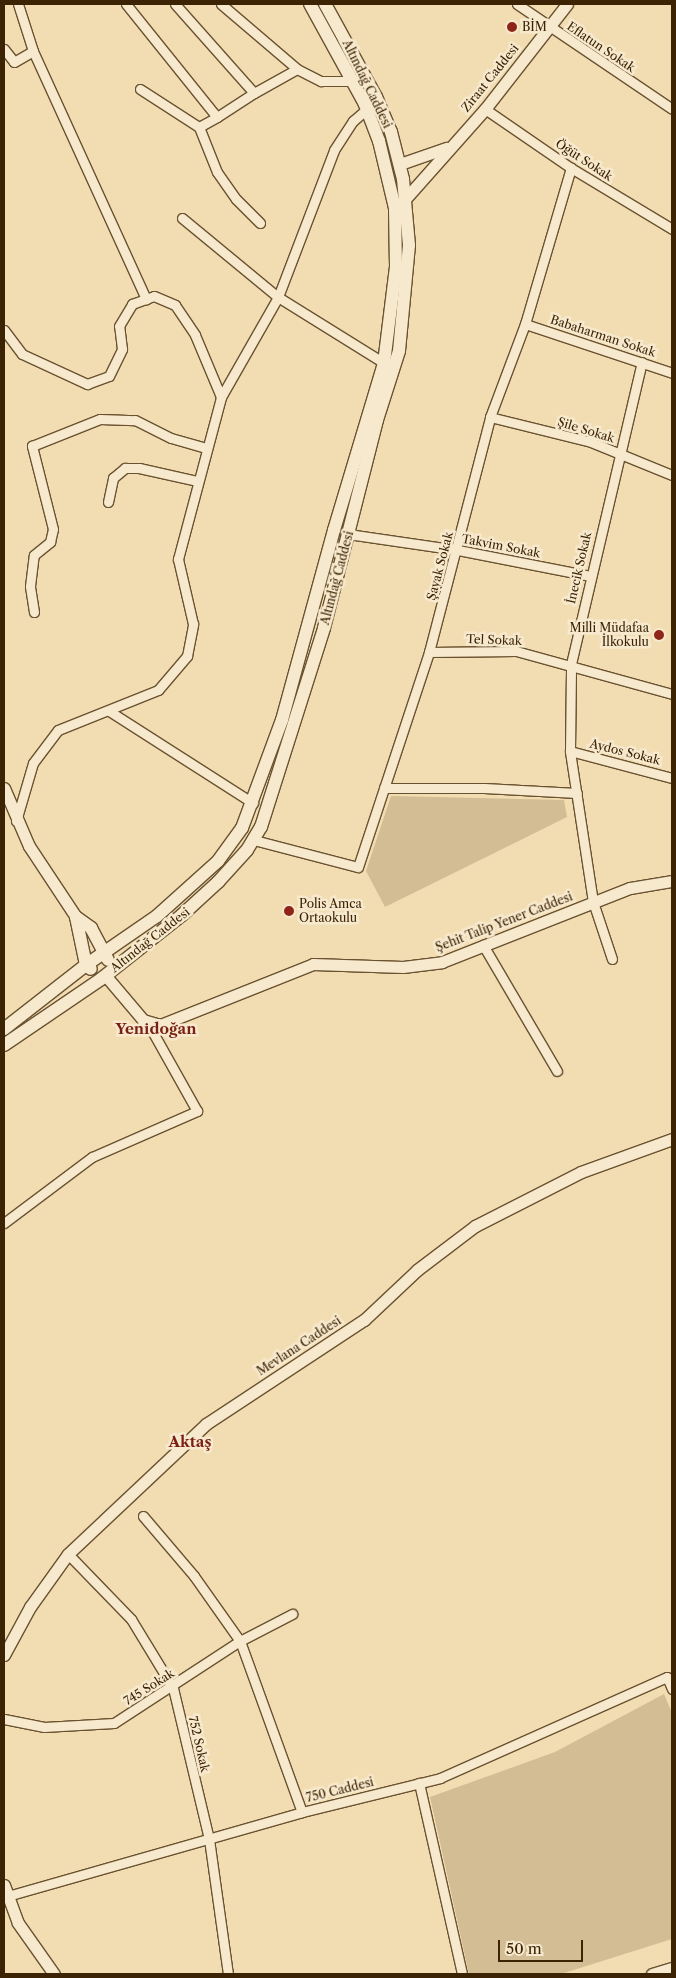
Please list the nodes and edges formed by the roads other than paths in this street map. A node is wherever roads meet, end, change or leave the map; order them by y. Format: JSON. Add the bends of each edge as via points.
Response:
{"nodes":[{"id":1,"x":18,"y":4,"type":"edge"},
{"id":2,"x":126,"y":4,"type":"edge"},
{"id":3,"x":175,"y":4,"type":"edge"},
{"id":4,"x":220,"y":4,"type":"edge"},
{"id":5,"x":310,"y":4,"type":"edge"},
{"id":6,"x":325,"y":4,"type":"edge"},
{"id":7,"x":517,"y":4,"type":"edge"},
{"id":8,"x":567,"y":4,"type":"edge"},
{"id":9,"x":549,"y":27,"type":"junction"},
{"id":10,"x":4,"y":49,"type":"edge"},
{"id":11,"x":33,"y":51,"type":"junction"},
{"id":12,"x":297,"y":69,"type":"junction"},
{"id":13,"x":353,"y":81,"type":"junction"},
{"id":14,"x":140,"y":88,"type":"dead end"},
{"id":15,"x":254,"y":93,"type":"junction"},
{"id":16,"x":367,"y":109,"type":"junction"},
{"id":17,"x":485,"y":109,"type":"junction"},
{"id":18,"x":672,"y":109,"type":"edge"},
{"id":19,"x":217,"y":117,"type":"junction"},
{"id":20,"x":199,"y":127,"type":"junction"},
{"id":21,"x":452,"y":145,"type":"junction"},
{"id":22,"x":386,"y":162,"type":"junction"},
{"id":23,"x":400,"y":164,"type":"junction"},
{"id":24,"x":571,"y":168,"type":"junction"},
{"id":25,"x":406,"y":198,"type":"junction"},
{"id":26,"x":182,"y":218,"type":"dead end"},
{"id":27,"x":260,"y":223,"type":"dead end"},
{"id":28,"x":672,"y":229,"type":"edge"},
{"id":29,"x":278,"y":297,"type":"junction"},
{"id":30,"x":146,"y":299,"type":"junction"},
{"id":31,"x":525,"y":324,"type":"junction"},
{"id":32,"x":4,"y":330,"type":"edge"},
{"id":33,"x":642,"y":362,"type":"junction"},
{"id":34,"x":384,"y":363,"type":"junction"},
{"id":35,"x":672,"y":373,"type":"edge"},
{"id":36,"x":221,"y":398,"type":"junction"},
{"id":37,"x":490,"y":417,"type":"junction"},
{"id":38,"x":207,"y":448,"type":"junction"},
{"id":39,"x":619,"y":453,"type":"junction"},
{"id":40,"x":672,"y":475,"type":"edge"},
{"id":41,"x":197,"y":481,"type":"junction"},
{"id":42,"x":108,"y":502,"type":"dead end"},
{"id":43,"x":348,"y":534,"type":"junction"},
{"id":44,"x":458,"y":550,"type":"junction"},
{"id":45,"x":590,"y":576,"type":"junction"},
{"id":46,"x":34,"y":612,"type":"dead end"},
{"id":47,"x":429,"y":652,"type":"junction"},
{"id":48,"x":571,"y":664,"type":"junction"},
{"id":49,"x":672,"y":694,"type":"edge"},
{"id":50,"x":109,"y":711,"type":"junction"},
{"id":51,"x":570,"y":751,"type":"junction"},
{"id":52,"x":672,"y":778,"type":"edge"},
{"id":53,"x":4,"y":788,"type":"edge"},
{"id":54,"x":384,"y":788,"type":"junction"},
{"id":55,"x":577,"y":793,"type":"junction"},
{"id":56,"x":253,"y":803,"type":"junction"},
{"id":57,"x":16,"y":821,"type":"junction"},
{"id":58,"x":254,"y":840,"type":"junction"},
{"id":59,"x":672,"y":881,"type":"edge"},
{"id":60,"x":593,"y":902,"type":"junction"},
{"id":61,"x":76,"y":917,"type":"junction"},
{"id":62,"x":483,"y":945,"type":"junction"},
{"id":63,"x":105,"y":953,"type":"junction"},
{"id":64,"x":612,"y":959,"type":"dead end"},
{"id":65,"x":86,"y":965,"type":"junction"},
{"id":66,"x":106,"y":975,"type":"junction"},
{"id":67,"x":148,"y":1022,"type":"junction"},
{"id":68,"x":4,"y":1029,"type":"edge"},
{"id":69,"x":4,"y":1045,"type":"edge"},
{"id":70,"x":557,"y":1071,"type":"dead end"},
{"id":71,"x":672,"y":1139,"type":"edge"},
{"id":72,"x":4,"y":1223,"type":"edge"},
{"id":73,"x":143,"y":1516,"type":"dead end"},
{"id":74,"x":68,"y":1554,"type":"junction"},
{"id":75,"x":292,"y":1614,"type":"dead end"},
{"id":76,"x":240,"y":1641,"type":"junction"},
{"id":77,"x":4,"y":1655,"type":"edge"},
{"id":78,"x":173,"y":1688,"type":"junction"},
{"id":79,"x":672,"y":1689,"type":"edge"},
{"id":80,"x":4,"y":1719,"type":"edge"},
{"id":81,"x":419,"y":1783,"type":"junction"},
{"id":82,"x":302,"y":1812,"type":"junction"},
{"id":83,"x":209,"y":1839,"type":"junction"},
{"id":84,"x":5,"y":1893,"type":"edge"},
{"id":85,"x":672,"y":1968,"type":"edge"},
{"id":86,"x":54,"y":1974,"type":"edge"},
{"id":87,"x":228,"y":1974,"type":"edge"},
{"id":88,"x":462,"y":1974,"type":"edge"},
{"id":89,"x":652,"y":1974,"type":"edge"}],
"edges":[{"from":1,"to":11,"type":"street"},
{"from":2,"to":19,"type":"street"},
{"from":3,"to":15,"type":"street"},
{"from":4,"to":12,"type":"street"},
{"from":5,"to":13,"type":"main road","name":"Altındağ Caddesi"},
{"from":6,"to":23,"type":"main road","name":"Altındağ Caddesi","via":[[376,97]]},
{"from":7,"to":9,"type":"street","name":"Eflatun Sokak"},
{"from":8,"to":9,"type":"street","name":"Ziraat Caddesi"},
{"from":9,"to":17,"type":"street","name":"Ziraat Caddesi"},
{"from":9,"to":18,"type":"street","name":"Eflatun Sokak"},
{"from":10,"to":11,"type":"street","via":[[14,62]]},
{"from":11,"to":30,"type":"street"},
{"from":12,"to":13,"type":"street","via":[[321,81]]},
{"from":12,"to":15,"type":"street"},
{"from":13,"to":16,"type":"main road","name":"Altındağ Caddesi"},
{"from":14,"to":20,"type":"street"},
{"from":15,"to":19,"type":"street"},
{"from":16,"to":22,"type":"main road","name":"Altındağ Caddesi"},
{"from":16,"to":29,"type":"street","via":[[353,121],[334,150]]},
{"from":17,"to":21,"type":"street","name":"Ziraat Caddesi"},
{"from":17,"to":24,"type":"street","name":"Öğüt Sokak"},
{"from":19,"to":20,"type":"street"},
{"from":20,"to":27,"type":"street","via":[[217,172],[236,199]]},
{"from":21,"to":23,"type":"street","name":"Ziraat Caddesi"},
{"from":21,"to":25,"type":"street","name":"Ziraat Caddesi"},
{"from":22,"to":23,"type":"main road"},
{"from":22,"to":34,"type":"main road","name":"Altındağ Caddesi","via":[[397,237]]},
{"from":23,"to":25,"type":"main road","name":"Altındağ Caddesi"},
{"from":24,"to":28,"type":"street","name":"Öğüt Sokak"},
{"from":24,"to":31,"type":"street","name":"Şayak Sokak"},
{"from":25,"to":43,"type":"main road","name":"Altındağ Caddesi","via":[[408,260],[401,340]]},
{"from":26,"to":29,"type":"street"},
{"from":29,"to":34,"type":"street"},
{"from":29,"to":36,"type":"street"},
{"from":30,"to":32,"type":"street","via":[[132,304],[119,326],[122,349],[109,376],[87,384],[22,354]]},
{"from":30,"to":36,"type":"street","via":[[154,296],[176,306],[195,334]]},
{"from":31,"to":33,"type":"street","name":"Babaharman Sokak"},
{"from":31,"to":37,"type":"street","name":"Şayak Sokak"},
{"from":33,"to":35,"type":"street","name":"Babaharman Sokak"},
{"from":33,"to":39,"type":"street","name":"İnecik Sokak"},
{"from":34,"to":56,"type":"main road","name":"Altındağ Caddesi","via":[[282,720]]},
{"from":36,"to":38,"type":"street"},
{"from":37,"to":39,"type":"street","name":"Şile Sokak","via":[[591,442]]},
{"from":37,"to":44,"type":"street","name":"Şayak Sokak"},
{"from":38,"to":41,"type":"street"},
{"from":38,"to":46,"type":"street","via":[[172,438],[135,420],[100,419],[32,446],[54,529],[50,542],[34,555],[30,586]]},
{"from":39,"to":40,"type":"street","name":"Şile Sokak"},
{"from":39,"to":45,"type":"street","name":"İnecik Sokak"},
{"from":41,"to":42,"type":"street","via":[[125,468],[113,478]]},
{"from":41,"to":50,"type":"street","via":[[178,559],[193,624],[187,656],[158,690]]},
{"from":43,"to":44,"type":"street","name":"Takvim Sokak"},
{"from":43,"to":58,"type":"main road","name":"Altındağ Caddesi","via":[[322,637]]},
{"from":44,"to":45,"type":"street","name":"Takvim Sokak"},
{"from":44,"to":47,"type":"street","name":"Şayak Sokak"},
{"from":45,"to":48,"type":"street","name":"İnecik Sokak"},
{"from":47,"to":48,"type":"street","name":"Tel Sokak","via":[[516,651]]},
{"from":47,"to":54,"type":"street","name":"Şayak Sokak"},
{"from":48,"to":49,"type":"street","name":"Tel Sokak"},
{"from":48,"to":51,"type":"street","name":"İnecik Sokak"},
{"from":50,"to":56,"type":"street"},
{"from":50,"to":57,"type":"street","via":[[58,730],[33,763]]},
{"from":51,"to":52,"type":"street","name":"Aydos Sokak"},
{"from":51,"to":55,"type":"street","name":"İnecik Sokak"},
{"from":53,"to":57,"type":"street"},
{"from":54,"to":55,"type":"street","via":[[484,788]]},
{"from":54,"to":58,"type":"street","name":"Şayak Sokak","via":[[358,867]]},
{"from":55,"to":60,"type":"street","name":"İnecik Sokak"},
{"from":56,"to":63,"type":"main road","name":"Altındağ Caddesi","via":[[242,828],[218,861],[176,900]]},
{"from":57,"to":61,"type":"street"},
{"from":58,"to":66,"type":"main road","name":"Altındağ Caddesi","via":[[197,903]]},
{"from":59,"to":60,"type":"street","name":"Şehit Talip Yener Caddesi","via":[[630,888]]},
{"from":60,"to":62,"type":"street","name":"Şehit Talip Yener Caddesi"},
{"from":60,"to":64,"type":"street","name":"İnecik Sokak"},
{"from":61,"to":63,"type":"main road","via":[[91,928]]},
{"from":61,"to":65,"type":"main road"},
{"from":62,"to":67,"type":"street","name":"Şehit Talip Yener Caddesi","via":[[442,962],[418,966],[312,964],[160,1025]]},
{"from":62,"to":70,"type":"street"},
{"from":63,"to":65,"type":"main road","name":"Altındağ Caddesi"},
{"from":63,"to":66,"type":"main road"},
{"from":65,"to":66,"type":"main road"},
{"from":65,"to":68,"type":"main road","name":"Altındağ Caddesi"},
{"from":66,"to":67,"type":"street","via":[[134,1011]]},
{"from":66,"to":69,"type":"main road","name":"Altındağ Caddesi"},
{"from":67,"to":72,"type":"street","via":[[197,1111],[92,1158]]},
{"from":71,"to":74,"type":"street","name":"Mevlana Caddesi","via":[[581,1172],[475,1226],[422,1266],[364,1320],[206,1424]]},
{"from":73,"to":76,"type":"street","via":[[194,1576]]},
{"from":74,"to":77,"type":"street","name":"Mevlana Caddesi","via":[[30,1607]]},
{"from":74,"to":78,"type":"street","name":"752 Sokak","via":[[131,1618]]},
{"from":75,"to":76,"type":"street","name":"745 Sokak"},
{"from":76,"to":78,"type":"street","name":"745 Sokak"},
{"from":76,"to":82,"type":"street"},
{"from":78,"to":80,"type":"street","name":"745 Sokak","via":[[114,1723],[44,1727]]},
{"from":78,"to":83,"type":"street","name":"752 Sokak"},
{"from":79,"to":81,"type":"street","name":"750 Caddesi","via":[[667,1677],[440,1778]]},
{"from":81,"to":82,"type":"street","name":"750 Caddesi"},
{"from":81,"to":88,"type":"street"},
{"from":82,"to":83,"type":"street","name":"750 Caddesi"},
{"from":83,"to":84,"type":"street","name":"750 Caddesi"},
{"from":83,"to":87,"type":"street","name":"752 Sokak"},
{"from":84,"to":86,"type":"street","via":[[27,1939]]},
{"from":85,"to":89,"type":"street"}]}
